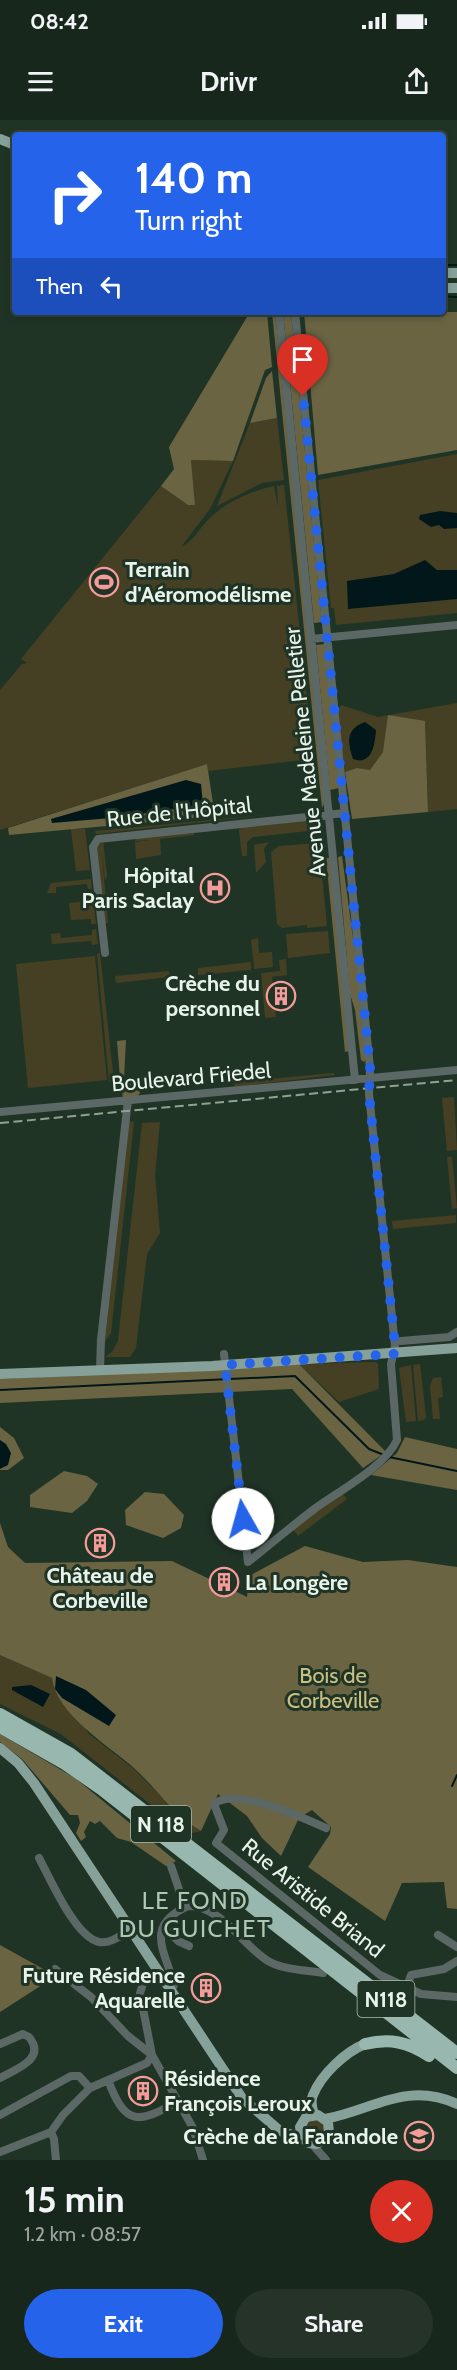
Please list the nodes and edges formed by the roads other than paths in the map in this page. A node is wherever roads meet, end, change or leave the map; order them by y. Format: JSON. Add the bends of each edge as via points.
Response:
{"nodes":[{"id":1,"x":279,"y":315,"type":"edge"},
{"id":2,"x":295,"y":315,"type":"edge"},
{"id":3,"x":457,"y":625,"type":"edge"},
{"id":4,"x":326,"y":638,"type":"junction"},
{"id":5,"x":311,"y":639,"type":"junction"},
{"id":6,"x":345,"y":813,"type":"junction"},
{"id":7,"x":328,"y":814,"type":"junction"},
{"id":8,"x":105,"y":953,"type":"dead end"},
{"id":9,"x":457,"y":1070,"type":"edge"},
{"id":10,"x":355,"y":1080,"type":"junction"},
{"id":11,"x":368,"y":1080,"type":"junction"},
{"id":12,"x":128,"y":1100,"type":"junction"},
{"id":13,"x":0,"y":1112,"type":"edge"},
{"id":14,"x":457,"y":1332,"type":"edge"},
{"id":15,"x":401,"y":1341,"type":"dead end"},
{"id":16,"x":457,"y":1348,"type":"edge"},
{"id":17,"x":394,"y":1354,"type":"junction"},
{"id":18,"x":225,"y":1365,"type":"junction"},
{"id":19,"x":100,"y":1370,"type":"junction"},
{"id":20,"x":0,"y":1374,"type":"edge"},
{"id":21,"x":0,"y":1714,"type":"edge"},
{"id":22,"x":0,"y":1727,"type":"edge"},
{"id":23,"x":0,"y":1748,"type":"edge"},
{"id":24,"x":326,"y":1828,"type":"dead end"},
{"id":25,"x":39,"y":1858,"type":"dead end"},
{"id":26,"x":171,"y":1866,"type":"dead end"},
{"id":27,"x":186,"y":1907,"type":"junction"},
{"id":28,"x":164,"y":1928,"type":"junction"},
{"id":29,"x":130,"y":1930,"type":"junction"},
{"id":30,"x":438,"y":1935,"type":"dead end"},
{"id":31,"x":315,"y":1944,"type":"joint"},
{"id":32,"x":189,"y":1947,"type":"dead end"},
{"id":33,"x":457,"y":1947,"type":"edge"},
{"id":34,"x":457,"y":1960,"type":"edge"},
{"id":35,"x":55,"y":1969,"type":"dead end"},
{"id":36,"x":157,"y":1971,"type":"junction"},
{"id":37,"x":322,"y":1973,"type":"dead end"},
{"id":38,"x":406,"y":1989,"type":"junction"},
{"id":39,"x":171,"y":1991,"type":"junction"},
{"id":40,"x":457,"y":1997,"type":"edge"},
{"id":41,"x":0,"y":2044,"type":"edge"},
{"id":42,"x":366,"y":2044,"type":"joint"},
{"id":43,"x":457,"y":2053,"type":"edge"},
{"id":44,"x":152,"y":2055,"type":"junction"},
{"id":45,"x":457,"y":2070,"type":"edge"},
{"id":46,"x":0,"y":2078,"type":"edge"},
{"id":47,"x":108,"y":2080,"type":"junction"},
{"id":48,"x":90,"y":2088,"type":"junction"},
{"id":49,"x":399,"y":2097,"type":"junction"},
{"id":50,"x":179,"y":2101,"type":"junction"},
{"id":51,"x":457,"y":2104,"type":"edge"},
{"id":52,"x":457,"y":2110,"type":"edge"},
{"id":53,"x":314,"y":2114,"type":"junction"},
{"id":54,"x":0,"y":2115,"type":"edge"},
{"id":55,"x":301,"y":2124,"type":"junction"},
{"id":56,"x":275,"y":2127,"type":"junction"},
{"id":57,"x":327,"y":2129,"type":"junction"},
{"id":58,"x":51,"y":2132,"type":"junction"},
{"id":59,"x":302,"y":2138,"type":"junction"},
{"id":60,"x":312,"y":2144,"type":"junction"},
{"id":61,"x":0,"y":2152,"type":"edge"},
{"id":62,"x":56,"y":2160,"type":"edge"},
{"id":63,"x":203,"y":2160,"type":"edge"},
{"id":64,"x":326,"y":2160,"type":"edge"}],
"edges":[{"from":1,"to":5,"type":"street","name":"Avenue Madeleine Pelletier"},
{"from":2,"to":4,"type":"street","name":"Avenue Madeleine Pelletier"},
{"from":3,"to":4,"type":"street"},
{"from":4,"to":5,"type":"street"},
{"from":4,"to":6,"type":"street","name":"Avenue Madeleine Pelletier"},
{"from":5,"to":7,"type":"street","name":"Avenue Madeleine Pelletier"},
{"from":6,"to":7,"type":"street","name":"Rue de l'Hôpital"},
{"from":6,"to":11,"type":"street","name":"Avenue Madeleine Pelletier","via":[[370,1068]]},
{"from":7,"to":8,"type":"street","name":"Rue de l'Hôpital","via":[[98,839],[93,847]]},
{"from":7,"to":10,"type":"street","name":"Avenue Madeleine Pelletier"},
{"from":9,"to":11,"type":"street","name":"Boulevard Friedel"},
{"from":10,"to":11,"type":"street","name":"Boulevard Friedel"},
{"from":10,"to":12,"type":"street","name":"Boulevard Friedel"},
{"from":11,"to":17,"type":"street","name":"Avenue Madeleine Pelletier"},
{"from":12,"to":13,"type":"street","name":"Boulevard Friedel"},
{"from":12,"to":19,"type":"street"},
{"from":14,"to":15,"type":"street","via":[[449,1337]]},
{"from":16,"to":17,"type":"main road"},
{"from":17,"to":18,"type":"main road"},
{"from":17,"to":18,"type":"street","name":"Avenue Madeleine Pelletier","via":[[391,1364],[397,1440],[393,1450],[248,1562]]},
{"from":18,"to":19,"type":"main road"},
{"from":19,"to":20,"type":"main road"},
{"from":21,"to":31,"type":"highway","number":"N 118","via":[[71,1754]]},
{"from":22,"to":45,"type":"highway","number":"N 118","via":[[101,1789]]},
{"from":23,"to":29,"type":"main road","via":[[34,1782]]},
{"from":24,"to":38,"type":"street","name":"Rue Aristide Briand","via":[[249,1800],[231,1797],[214,1804],[224,1830],[216,1843],[375,1970]]},
{"from":25,"to":29,"type":"street","via":[[75,1922],[90,1938],[108,1941]]},
{"from":26,"to":27,"type":"street"},
{"from":27,"to":28,"type":"street"},
{"from":27,"to":37,"type":"street","via":[[200,1909],[225,1922],[267,1960]]},
{"from":28,"to":32,"type":"street"},
{"from":28,"to":39,"type":"street","via":[[160,1944],[174,1985]]},
{"from":29,"to":36,"type":"main road"},
{"from":30,"to":33,"type":"street"},
{"from":31,"to":43,"type":"highway","name":"N118","number":"N118"},
{"from":34,"to":38,"type":"street","via":[[444,1969],[411,1975]]},
{"from":35,"to":44,"type":"street"},
{"from":36,"to":39,"type":"main road"},
{"from":36,"to":44,"type":"street","via":[[143,1984],[140,1993]]},
{"from":38,"to":40,"type":"street","name":"Rue Aristide Briand"},
{"from":39,"to":56,"type":"main road","via":[[234,2088]]},
{"from":41,"to":46,"type":"street","via":[[23,2034],[35,2049],[27,2063]]},
{"from":42,"to":45,"type":"highway","via":[[405,2043]]},
{"from":42,"to":53,"type":"main road","via":[[341,2059],[318,2087],[312,2098]]},
{"from":44,"to":47,"type":"street","via":[[147,2063]]},
{"from":44,"to":50,"type":"street"},
{"from":47,"to":48,"type":"street"},
{"from":47,"to":50,"type":"street","via":[[118,2105],[131,2115],[149,2117]]},
{"from":48,"to":54,"type":"street","via":[[79,2076],[71,2076]]},
{"from":48,"to":58,"type":"street"},
{"from":49,"to":51,"type":"main road","via":[[427,2095]]},
{"from":49,"to":52,"type":"main road"},
{"from":49,"to":57,"type":"main road","via":[[375,2102]]},
{"from":50,"to":63,"type":"street"},
{"from":53,"to":55,"type":"main road"},
{"from":53,"to":57,"type":"main road"},
{"from":55,"to":56,"type":"main road"},
{"from":55,"to":59,"type":"main road"},
{"from":56,"to":59,"type":"main road"},
{"from":57,"to":60,"type":"main road"},
{"from":57,"to":64,"type":"street"},
{"from":58,"to":61,"type":"street"},
{"from":58,"to":62,"type":"street"},
{"from":59,"to":60,"type":"main road"},
{"from":60,"to":64,"type":"street"}]}
